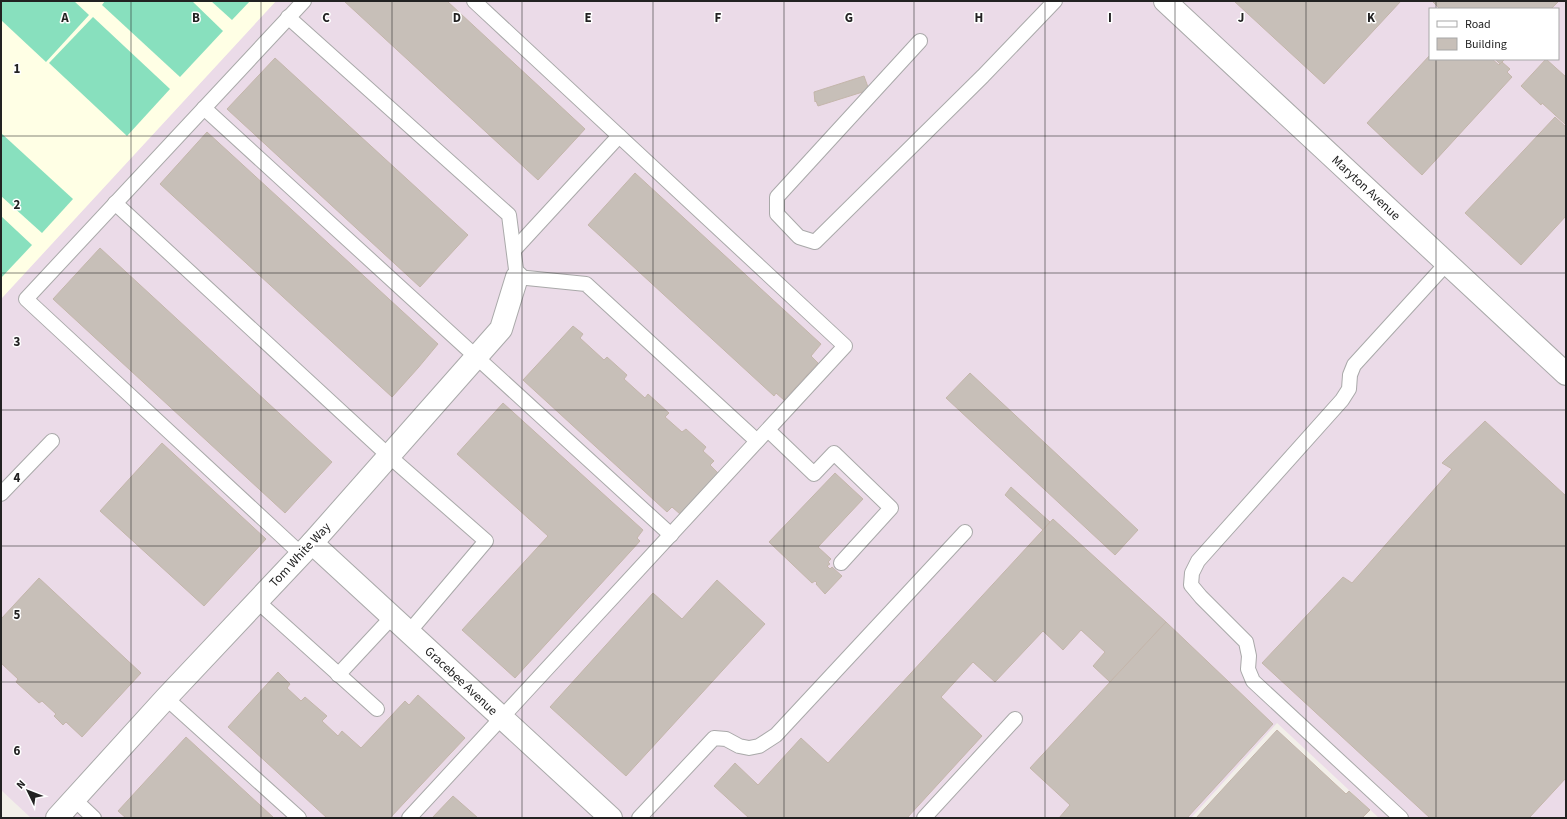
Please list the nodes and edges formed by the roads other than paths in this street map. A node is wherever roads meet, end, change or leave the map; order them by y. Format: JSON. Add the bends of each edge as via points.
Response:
{"nodes":[{"id":1,"x":304,"y":1,"type":"edge"},
{"id":2,"x":474,"y":1,"type":"edge"},
{"id":3,"x":1055,"y":1,"type":"edge"},
{"id":4,"x":1165,"y":1,"type":"edge"},
{"id":5,"x":288,"y":17,"type":"junction"},
{"id":6,"x":920,"y":41,"type":"dead end"},
{"id":7,"x":204,"y":108,"type":"junction"},
{"id":8,"x":619,"y":136,"type":"junction"},
{"id":9,"x":115,"y":203,"type":"junction"},
{"id":10,"x":514,"y":250,"type":"junction"},
{"id":11,"x":1447,"y":263,"type":"junction"},
{"id":12,"x":517,"y":277,"type":"junction"},
{"id":13,"x":476,"y":357,"type":"junction"},
{"id":14,"x":1566,"y":374,"type":"edge"},
{"id":15,"x":768,"y":430,"type":"junction"},
{"id":16,"x":52,"y":441,"type":"dead end"},
{"id":17,"x":757,"y":441,"type":"junction"},
{"id":18,"x":389,"y":456,"type":"junction"},
{"id":19,"x":1,"y":494,"type":"edge"},
{"id":20,"x":965,"y":532,"type":"dead end"},
{"id":21,"x":671,"y":535,"type":"junction"},
{"id":22,"x":307,"y":549,"type":"junction"},
{"id":23,"x":841,"y":563,"type":"dead end"},
{"id":24,"x":257,"y":601,"type":"junction"},
{"id":25,"x":392,"y":617,"type":"junction"},
{"id":26,"x":409,"y":632,"type":"junction"},
{"id":27,"x":338,"y":675,"type":"junction"},
{"id":28,"x":166,"y":698,"type":"junction"},
{"id":29,"x":377,"y":710,"type":"dead end"},
{"id":30,"x":501,"y":718,"type":"junction"},
{"id":31,"x":1015,"y":719,"type":"dead end"},
{"id":32,"x":74,"y":799,"type":"junction"},
{"id":33,"x":57,"y":818,"type":"edge"},
{"id":34,"x":94,"y":818,"type":"edge"},
{"id":35,"x":299,"y":818,"type":"edge"},
{"id":36,"x":409,"y":818,"type":"edge"},
{"id":37,"x":611,"y":818,"type":"edge"},
{"id":38,"x":639,"y":818,"type":"edge"},
{"id":39,"x":924,"y":818,"type":"edge"},
{"id":40,"x":1401,"y":818,"type":"edge"}],
"edges":[{"from":1,"to":5,"type":"lane"},
{"from":2,"to":8,"type":"lane"},
{"from":3,"to":6,"type":"lane","via":[[815,242],[799,237],[777,214],[777,197]]},
{"from":4,"to":11,"type":"street","name":"Maryton Avenue"},
{"from":5,"to":7,"type":"lane"},
{"from":5,"to":10,"type":"lane","via":[[509,215]]},
{"from":7,"to":9,"type":"lane"},
{"from":7,"to":13,"type":"lane"},
{"from":8,"to":10,"type":"lane"},
{"from":8,"to":15,"type":"lane","via":[[845,346]]},
{"from":9,"to":18,"type":"lane"},
{"from":9,"to":22,"type":"lane","via":[[26,299]]},
{"from":10,"to":12,"type":"lane"},
{"from":11,"to":14,"type":"street","name":"Maryton Avenue"},
{"from":11,"to":40,"type":"lane","via":[[1354,365],[1349,389],[1342,400],[1198,561],[1192,573],[1191,585],[1246,642],[1248,669],[1253,681]]},
{"from":12,"to":13,"type":"street","name":"Tom White Way","via":[[501,329]]},
{"from":12,"to":17,"type":"lane","via":[[586,284]]},
{"from":13,"to":18,"type":"street","name":"Tom White Way"},
{"from":13,"to":21,"type":"lane"},
{"from":15,"to":17,"type":"lane"},
{"from":15,"to":23,"type":"lane","via":[[814,474],[834,453],[891,508]]},
{"from":16,"to":19,"type":"lane"},
{"from":17,"to":21,"type":"lane"},
{"from":18,"to":22,"type":"street","name":"Tom White Way"},
{"from":18,"to":26,"type":"lane","via":[[486,540]]},
{"from":20,"to":38,"type":"lane","via":[[776,735],[759,746],[749,748],[738,746],[726,739],[714,738]]},
{"from":21,"to":30,"type":"lane"},
{"from":22,"to":24,"type":"street","name":"Tom White Way"},
{"from":22,"to":25,"type":"street","name":"Gracebee Avenue"},
{"from":24,"to":27,"type":"lane"},
{"from":24,"to":28,"type":"street","name":"Tom White Way"},
{"from":25,"to":26,"type":"street","name":"Gracebee Avenue"},
{"from":25,"to":27,"type":"lane"},
{"from":26,"to":30,"type":"street","name":"Gracebee Avenue"},
{"from":27,"to":29,"type":"lane"},
{"from":28,"to":32,"type":"street","name":"Tom White Way"},
{"from":28,"to":35,"type":"lane"},
{"from":30,"to":36,"type":"lane"},
{"from":30,"to":37,"type":"street","name":"Gracebee Avenue"},
{"from":31,"to":39,"type":"lane"},
{"from":32,"to":33,"type":"street","name":"Tom White Way"},
{"from":32,"to":34,"type":"lane"}]}
